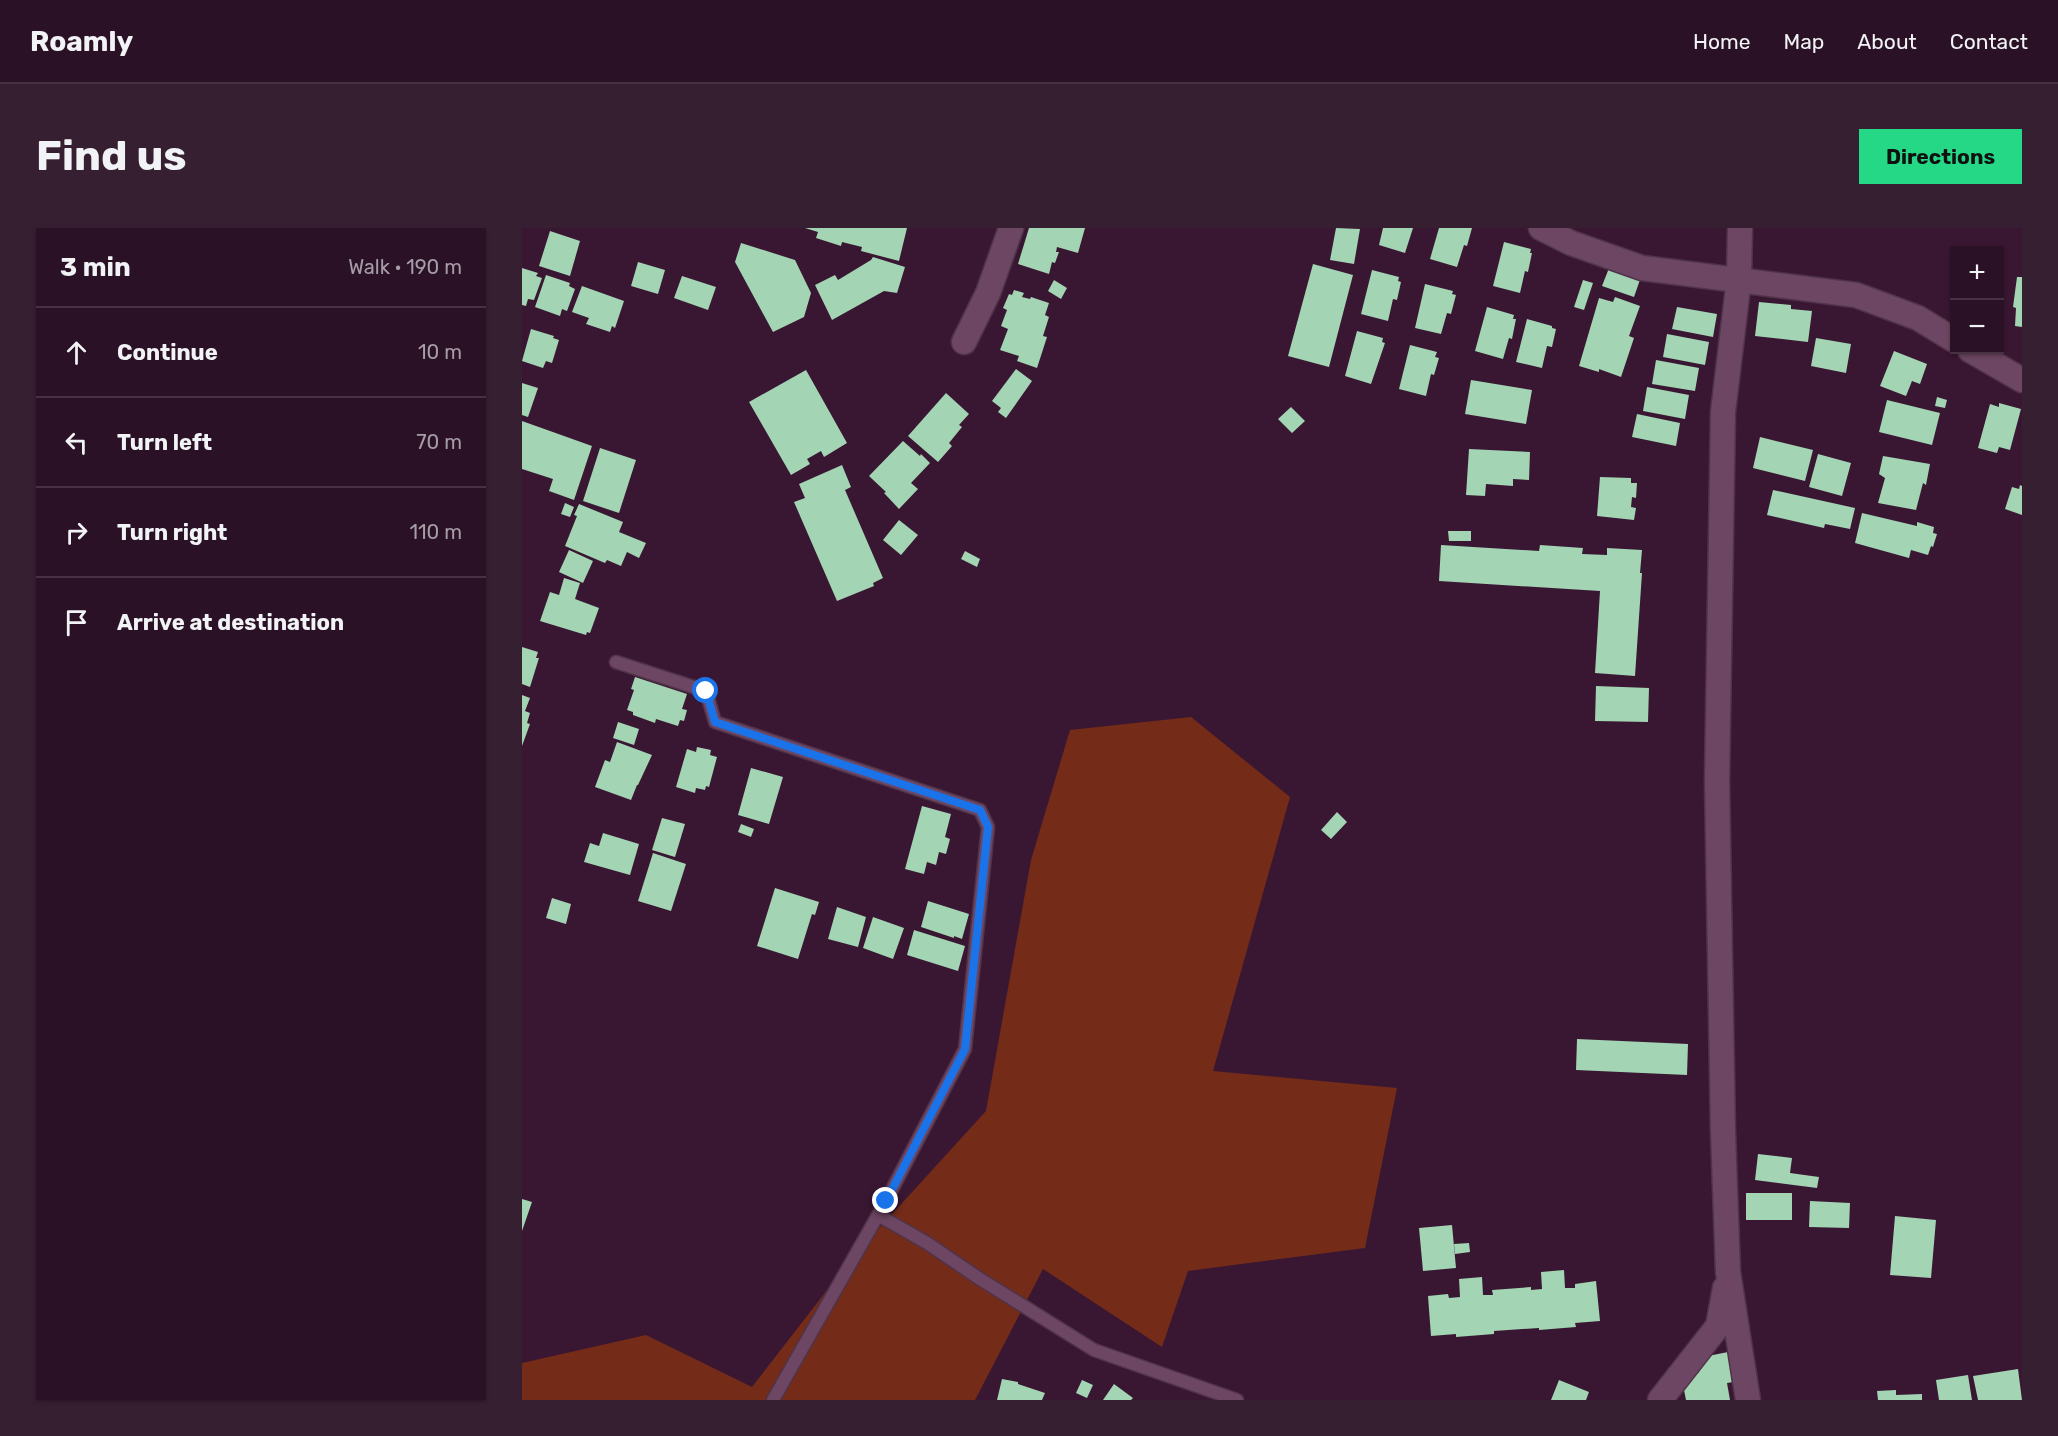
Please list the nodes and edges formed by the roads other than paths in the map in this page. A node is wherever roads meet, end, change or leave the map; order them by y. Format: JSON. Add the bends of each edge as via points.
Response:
{"nodes":[{"id":1,"x":1011,"y":228,"type":"edge"},
{"id":2,"x":1541,"y":228,"type":"edge"},
{"id":3,"x":1740,"y":228,"type":"edge"},
{"id":4,"x":1739,"y":279,"type":"junction"},
{"id":5,"x":1950,"y":338,"type":"edge"},
{"id":6,"x":964,"y":342,"type":"dead end"},
{"id":7,"x":1977,"y":354,"type":"edge"},
{"id":8,"x":2022,"y":380,"type":"edge"},
{"id":9,"x":616,"y":662,"type":"dead end"},
{"id":10,"x":878,"y":1215,"type":"junction"},
{"id":11,"x":1728,"y":1272,"type":"junction"},
{"id":12,"x":773,"y":1400,"type":"edge"},
{"id":13,"x":1237,"y":1400,"type":"edge"},
{"id":14,"x":1660,"y":1400,"type":"edge"},
{"id":15,"x":1748,"y":1400,"type":"edge"}],
"edges":[{"from":1,"to":6,"type":"street","via":[[988,293]]},
{"from":2,"to":4,"type":"street","via":[[1642,268]]},
{"from":3,"to":4,"type":"street"},
{"from":4,"to":5,"type":"street","via":[[1856,295],[1918,318]]},
{"from":4,"to":11,"type":"street","via":[[1723,412],[1717,781]]},
{"from":7,"to":8,"type":"street"},
{"from":9,"to":10,"type":"lane","via":[[706,691],[715,722],[980,810],[988,827],[965,1049]]},
{"from":10,"to":12,"type":"lane"},
{"from":10,"to":13,"type":"lane","via":[[927,1242],[1094,1350]]},
{"from":11,"to":14,"type":"street","via":[[1718,1326]]},
{"from":11,"to":15,"type":"street"}]}
